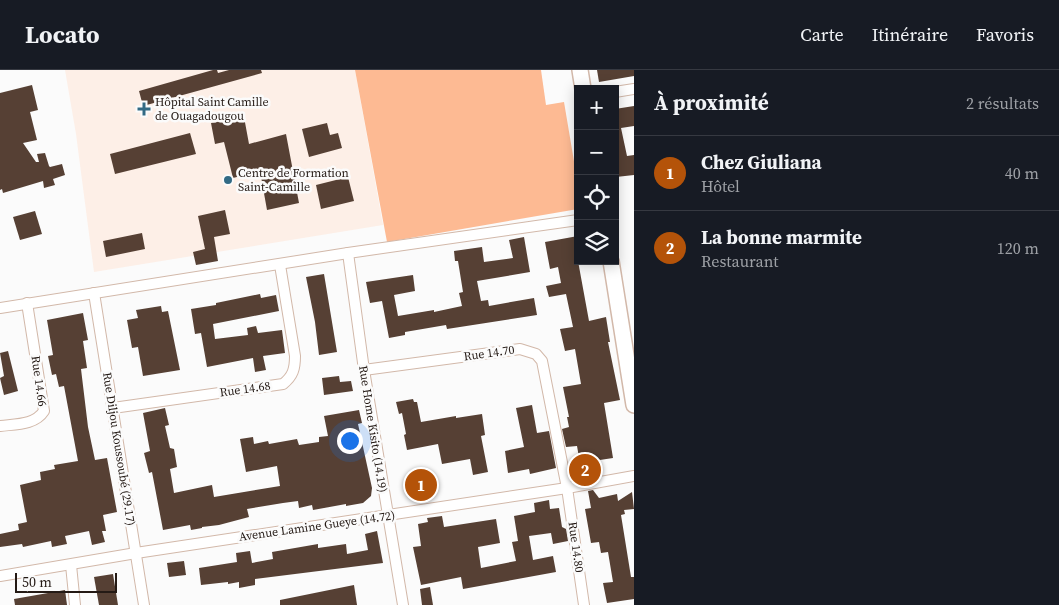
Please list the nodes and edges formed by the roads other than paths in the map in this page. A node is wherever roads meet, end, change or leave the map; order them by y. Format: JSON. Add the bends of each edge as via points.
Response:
{"nodes":[{"id":1,"x":580,"y":70,"type":"edge"},
{"id":2,"x":582,"y":85,"type":"edge"},
{"id":3,"x":634,"y":89,"type":"edge"},
{"id":4,"x":619,"y":91,"type":"edge"},
{"id":5,"x":574,"y":221,"type":"edge"},
{"id":6,"x":348,"y":253,"type":"junction"},
{"id":7,"x":280,"y":264,"type":"junction"},
{"id":8,"x":612,"y":265,"type":"edge"},
{"id":9,"x":94,"y":293,"type":"junction"},
{"id":10,"x":27,"y":303,"type":"junction"},
{"id":11,"x":0,"y":308,"type":"edge"},
{"id":12,"x":364,"y":370,"type":"junction"},
{"id":13,"x":634,"y":405,"type":"edge"},
{"id":14,"x":112,"y":408,"type":"junction"},
{"id":15,"x":0,"y":426,"type":"edge"},
{"id":16,"x":634,"y":476,"type":"edge"},
{"id":17,"x":567,"y":488,"type":"junction"},
{"id":18,"x":387,"y":516,"type":"junction"},
{"id":19,"x":136,"y":553,"type":"junction"},
{"id":20,"x":71,"y":564,"type":"junction"},
{"id":21,"x":0,"y":576,"type":"edge"},
{"id":22,"x":75,"y":605,"type":"edge"},
{"id":23,"x":144,"y":605,"type":"edge"},
{"id":24,"x":403,"y":605,"type":"edge"},
{"id":25,"x":584,"y":605,"type":"edge"}],
"edges":[{"from":1,"to":2,"type":"street"},
{"from":3,"to":4,"type":"street"},
{"from":5,"to":6,"type":"street"},
{"from":6,"to":7,"type":"street"},
{"from":6,"to":12,"type":"street","name":"Rue Home Kisito (14.19)"},
{"from":7,"to":9,"type":"street"},
{"from":7,"to":14,"type":"street","name":"Rue 14.68","via":[[295,356],[292,377],[283,384]]},
{"from":8,"to":13,"type":"street"},
{"from":9,"to":10,"type":"street"},
{"from":9,"to":14,"type":"street","name":"Rue Diljou Koussoubé (29.17)"},
{"from":10,"to":11,"type":"street"},
{"from":10,"to":15,"type":"street","name":"Rue 14.66","via":[[44,411],[31,421]]},
{"from":12,"to":17,"type":"street","name":"Rue 14.70","via":[[520,348],[536,354],[542,362]]},
{"from":12,"to":18,"type":"street","name":"Rue Home Kisito (14.19)"},
{"from":14,"to":19,"type":"street","name":"Rue Diljou Koussoubé (29.17)"},
{"from":16,"to":17,"type":"street","name":"Avenue Lamine Gueye (14.72)"},
{"from":17,"to":18,"type":"street","name":"Avenue Lamine Gueye (14.72)"},
{"from":17,"to":25,"type":"street","name":"Rue 14.80"},
{"from":18,"to":19,"type":"street","name":"Avenue Lamine Gueye (14.72)"},
{"from":18,"to":24,"type":"street","name":"Rue Home Kisito (14.19)"},
{"from":19,"to":20,"type":"street","name":"Avenue Lamine Gueye (14.72)"},
{"from":19,"to":23,"type":"street","name":"Rue Diljou Koussoubé (29.17)"},
{"from":20,"to":21,"type":"street","name":"Avenue Lamine Gueye (14.72)"},
{"from":20,"to":22,"type":"street"}]}
